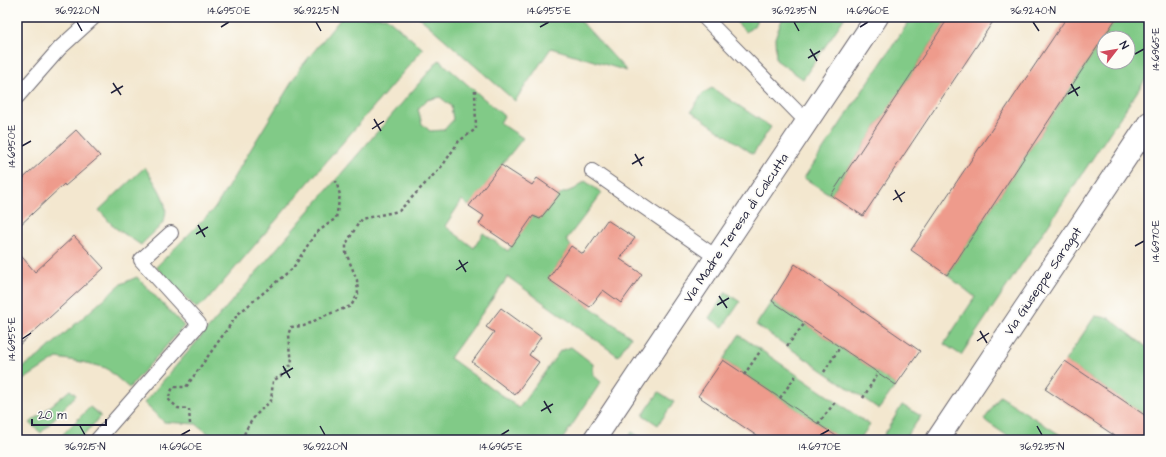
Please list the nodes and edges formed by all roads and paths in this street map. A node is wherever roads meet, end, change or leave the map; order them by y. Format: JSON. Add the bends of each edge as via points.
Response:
{"nodes":[{"id":1,"x":94,"y":17,"type":"edge"},
{"id":2,"x":704,"y":17,"type":"edge"},
{"id":3,"x":877,"y":17,"type":"edge"},
{"id":4,"x":475,"y":91,"type":"dead end"},
{"id":5,"x":17,"y":97,"type":"edge"},
{"id":6,"x":807,"y":122,"type":"junction"},
{"id":7,"x":1149,"y":123,"type":"edge"},
{"id":8,"x":592,"y":171,"type":"dead end"},
{"id":9,"x":336,"y":181,"type":"dead end"},
{"id":10,"x":171,"y":232,"type":"dead end"},
{"id":11,"x":716,"y":257,"type":"junction"},
{"id":12,"x":805,"y":323,"type":"dead end"},
{"id":13,"x":787,"y":346,"type":"dead end"},
{"id":14,"x":840,"y":347,"type":"dead end"},
{"id":15,"x":761,"y":350,"type":"dead end"},
{"id":16,"x":824,"y":372,"type":"dead end"},
{"id":17,"x":878,"y":373,"type":"dead end"},
{"id":18,"x":797,"y":374,"type":"dead end"},
{"id":19,"x":744,"y":375,"type":"dead end"},
{"id":20,"x":780,"y":398,"type":"dead end"},
{"id":21,"x":863,"y":398,"type":"dead end"},
{"id":22,"x":836,"y":401,"type":"dead end"},
{"id":23,"x":190,"y":424,"type":"dead end"},
{"id":24,"x":818,"y":424,"type":"dead end"},
{"id":25,"x":97,"y":440,"type":"edge"},
{"id":26,"x":242,"y":440,"type":"edge"},
{"id":27,"x":594,"y":440,"type":"edge"},
{"id":28,"x":937,"y":440,"type":"edge"}],
"edges":[{"from":1,"to":5,"type":"lane","via":[[60,48]]},
{"from":2,"to":6,"type":"lane"},
{"from":3,"to":6,"type":"street","name":"Via Madre Teresa di Calcutta"},
{"from":4,"to":26,"type":"path","via":[[476,129],[459,141],[443,165],[399,211],[361,218],[346,244],[346,253],[357,280],[358,294],[351,306],[304,326],[291,327],[288,335],[290,364],[282,375],[273,381],[271,401],[247,426]]},
{"from":6,"to":11,"type":"street","name":"Via Madre Teresa di Calcutta"},
{"from":7,"to":28,"type":"street","name":"Via Giuseppe Saragat"},
{"from":8,"to":11,"type":"lane"},
{"from":9,"to":23,"type":"path","via":[[340,195],[336,218],[314,234],[294,268],[238,314],[186,387],[173,387],[168,398],[178,408],[189,409]]},
{"from":10,"to":25,"type":"lane","via":[[141,260],[199,324]]},
{"from":11,"to":27,"type":"street","name":"Via Madre Teresa di Calcutta"},
{"from":12,"to":13,"type":"path"},
{"from":14,"to":16,"type":"path"},
{"from":15,"to":19,"type":"path"},
{"from":17,"to":21,"type":"path"},
{"from":18,"to":20,"type":"path"},
{"from":22,"to":24,"type":"path"}]}
